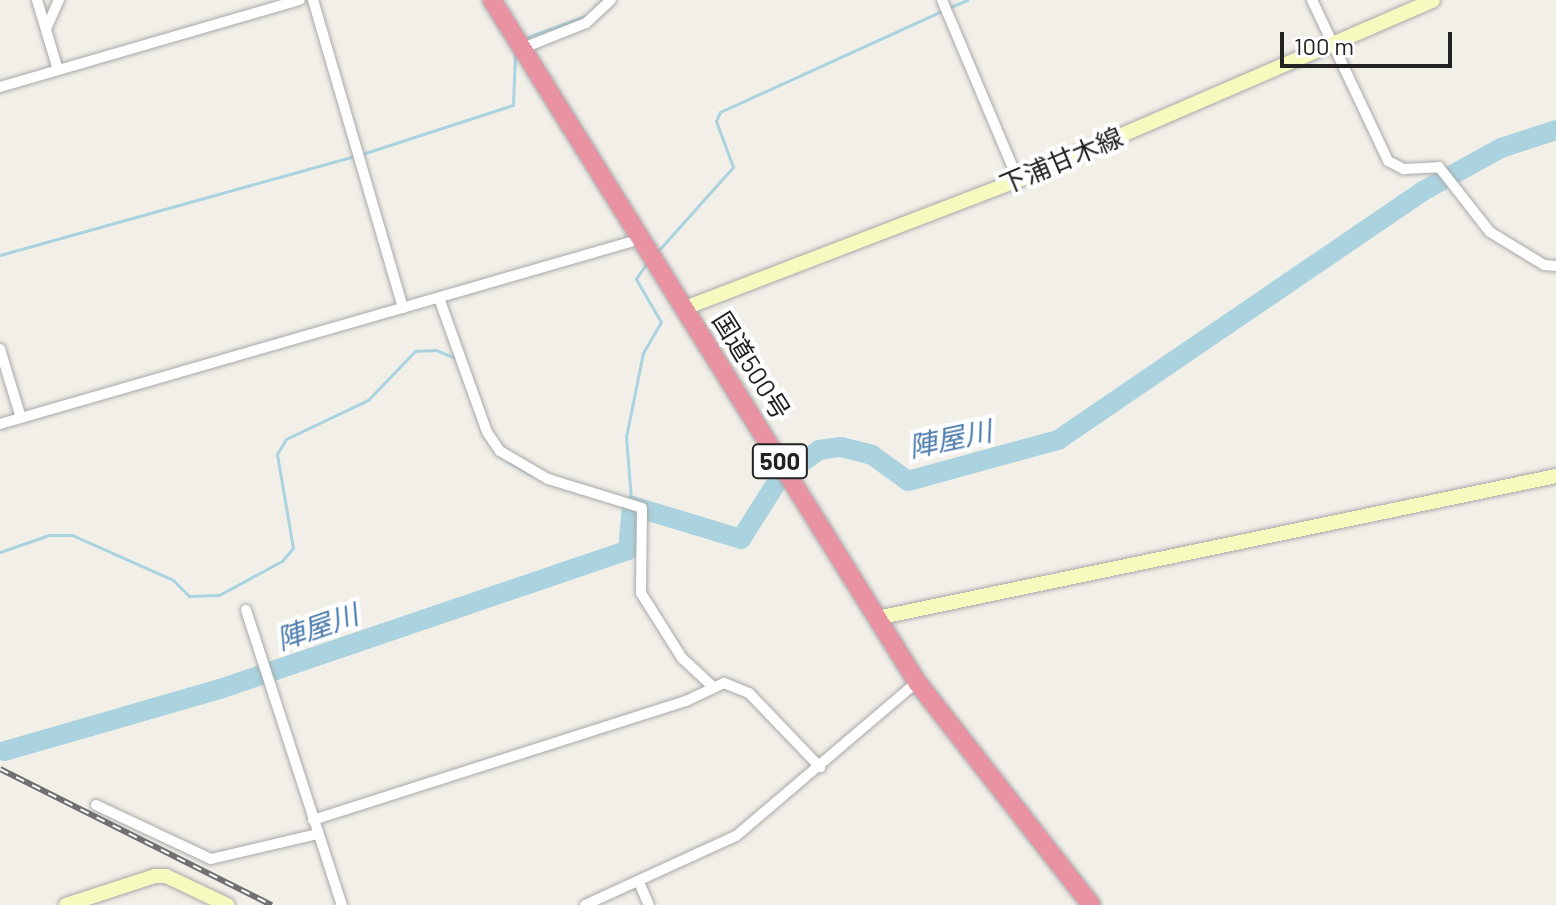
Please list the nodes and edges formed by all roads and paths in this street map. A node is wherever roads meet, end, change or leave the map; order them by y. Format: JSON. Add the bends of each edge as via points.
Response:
{"nodes":[{"id":1,"x":37,"y":0,"type":"edge"},
{"id":2,"x":59,"y":0,"type":"edge"},
{"id":3,"x":300,"y":0,"type":"edge"},
{"id":4,"x":313,"y":0,"type":"edge"},
{"id":5,"x":492,"y":0,"type":"edge"},
{"id":6,"x":611,"y":0,"type":"edge"},
{"id":7,"x":942,"y":0,"type":"edge"},
{"id":8,"x":1312,"y":0,"type":"edge"},
{"id":9,"x":1433,"y":0,"type":"edge"},
{"id":10,"x":271,"y":4,"type":"edge"},
{"id":11,"x":46,"y":29,"type":"junction"},
{"id":12,"x":1330,"y":43,"type":"junction"},
{"id":13,"x":523,"y":48,"type":"junction"},
{"id":14,"x":58,"y":70,"type":"junction"},
{"id":15,"x":0,"y":87,"type":"edge"},
{"id":16,"x":1018,"y":180,"type":"junction"},
{"id":17,"x":641,"y":239,"type":"junction"},
{"id":18,"x":1556,"y":266,"type":"edge"},
{"id":19,"x":439,"y":298,"type":"junction"},
{"id":20,"x":403,"y":308,"type":"junction"},
{"id":21,"x":685,"y":308,"type":"junction"},
{"id":22,"x":0,"y":349,"type":"edge"},
{"id":23,"x":21,"y":418,"type":"junction"},
{"id":24,"x":0,"y":424,"type":"edge"},
{"id":25,"x":1556,"y":476,"type":"edge"},
{"id":26,"x":246,"y":610,"type":"dead end"},
{"id":27,"x":877,"y":618,"type":"junction"},
{"id":28,"x":917,"y":682,"type":"junction"},
{"id":29,"x":711,"y":685,"type":"junction"},
{"id":30,"x":820,"y":767,"type":"junction"},
{"id":31,"x":96,"y":805,"type":"dead end"},
{"id":32,"x":313,"y":820,"type":"junction"},
{"id":33,"x":318,"y":834,"type":"junction"},
{"id":34,"x":639,"y":882,"type":"junction"},
{"id":35,"x":66,"y":905,"type":"edge"},
{"id":36,"x":227,"y":905,"type":"edge"},
{"id":37,"x":342,"y":905,"type":"edge"},
{"id":38,"x":585,"y":905,"type":"edge"},
{"id":39,"x":649,"y":905,"type":"edge"},
{"id":40,"x":1091,"y":905,"type":"edge"}],
"edges":[{"from":1,"to":11,"type":"street"},
{"from":2,"to":11,"type":"street"},
{"from":3,"to":10,"type":"street"},
{"from":4,"to":20,"type":"street"},
{"from":5,"to":13,"type":"highway","name":"国道500号","number":"500"},
{"from":6,"to":13,"type":"street","via":[[586,23]]},
{"from":7,"to":16,"type":"street"},
{"from":8,"to":12,"type":"street"},
{"from":9,"to":12,"type":"street","name":"下浦甘木線"},
{"from":10,"to":14,"type":"street"},
{"from":11,"to":14,"type":"street"},
{"from":12,"to":16,"type":"street","name":"下浦甘木線"},
{"from":12,"to":18,"type":"street","via":[[1388,161],[1404,169],[1439,167],[1490,232],[1544,265]]},
{"from":13,"to":17,"type":"highway","name":"国道500号","number":"500"},
{"from":14,"to":15,"type":"street"},
{"from":16,"to":21,"type":"street","name":"下浦甘木線"},
{"from":17,"to":19,"type":"street"},
{"from":17,"to":21,"type":"highway","name":"国道500号","number":"500"},
{"from":19,"to":20,"type":"street"},
{"from":19,"to":29,"type":"street","via":[[487,432],[500,451],[548,479],[642,508],[637,563],[641,593],[682,658]]},
{"from":20,"to":23,"type":"street"},
{"from":21,"to":27,"type":"highway","name":"国道500号","number":"500"},
{"from":22,"to":23,"type":"street"},
{"from":23,"to":24,"type":"street"},
{"from":25,"to":27,"type":"street"},
{"from":26,"to":32,"type":"street"},
{"from":27,"to":28,"type":"highway","name":"国道500号","number":"500"},
{"from":28,"to":30,"type":"street"},
{"from":28,"to":40,"type":"highway","name":"国道500号","number":"500"},
{"from":29,"to":30,"type":"street","via":[[724,683],[749,693]]},
{"from":29,"to":32,"type":"street","via":[[686,701]]},
{"from":30,"to":34,"type":"street","via":[[736,836]]},
{"from":31,"to":33,"type":"street","via":[[211,859]]},
{"from":32,"to":33,"type":"street"},
{"from":33,"to":37,"type":"street"},
{"from":34,"to":38,"type":"street"},
{"from":34,"to":39,"type":"street"},
{"from":35,"to":36,"type":"street","via":[[166,876]]}]}
